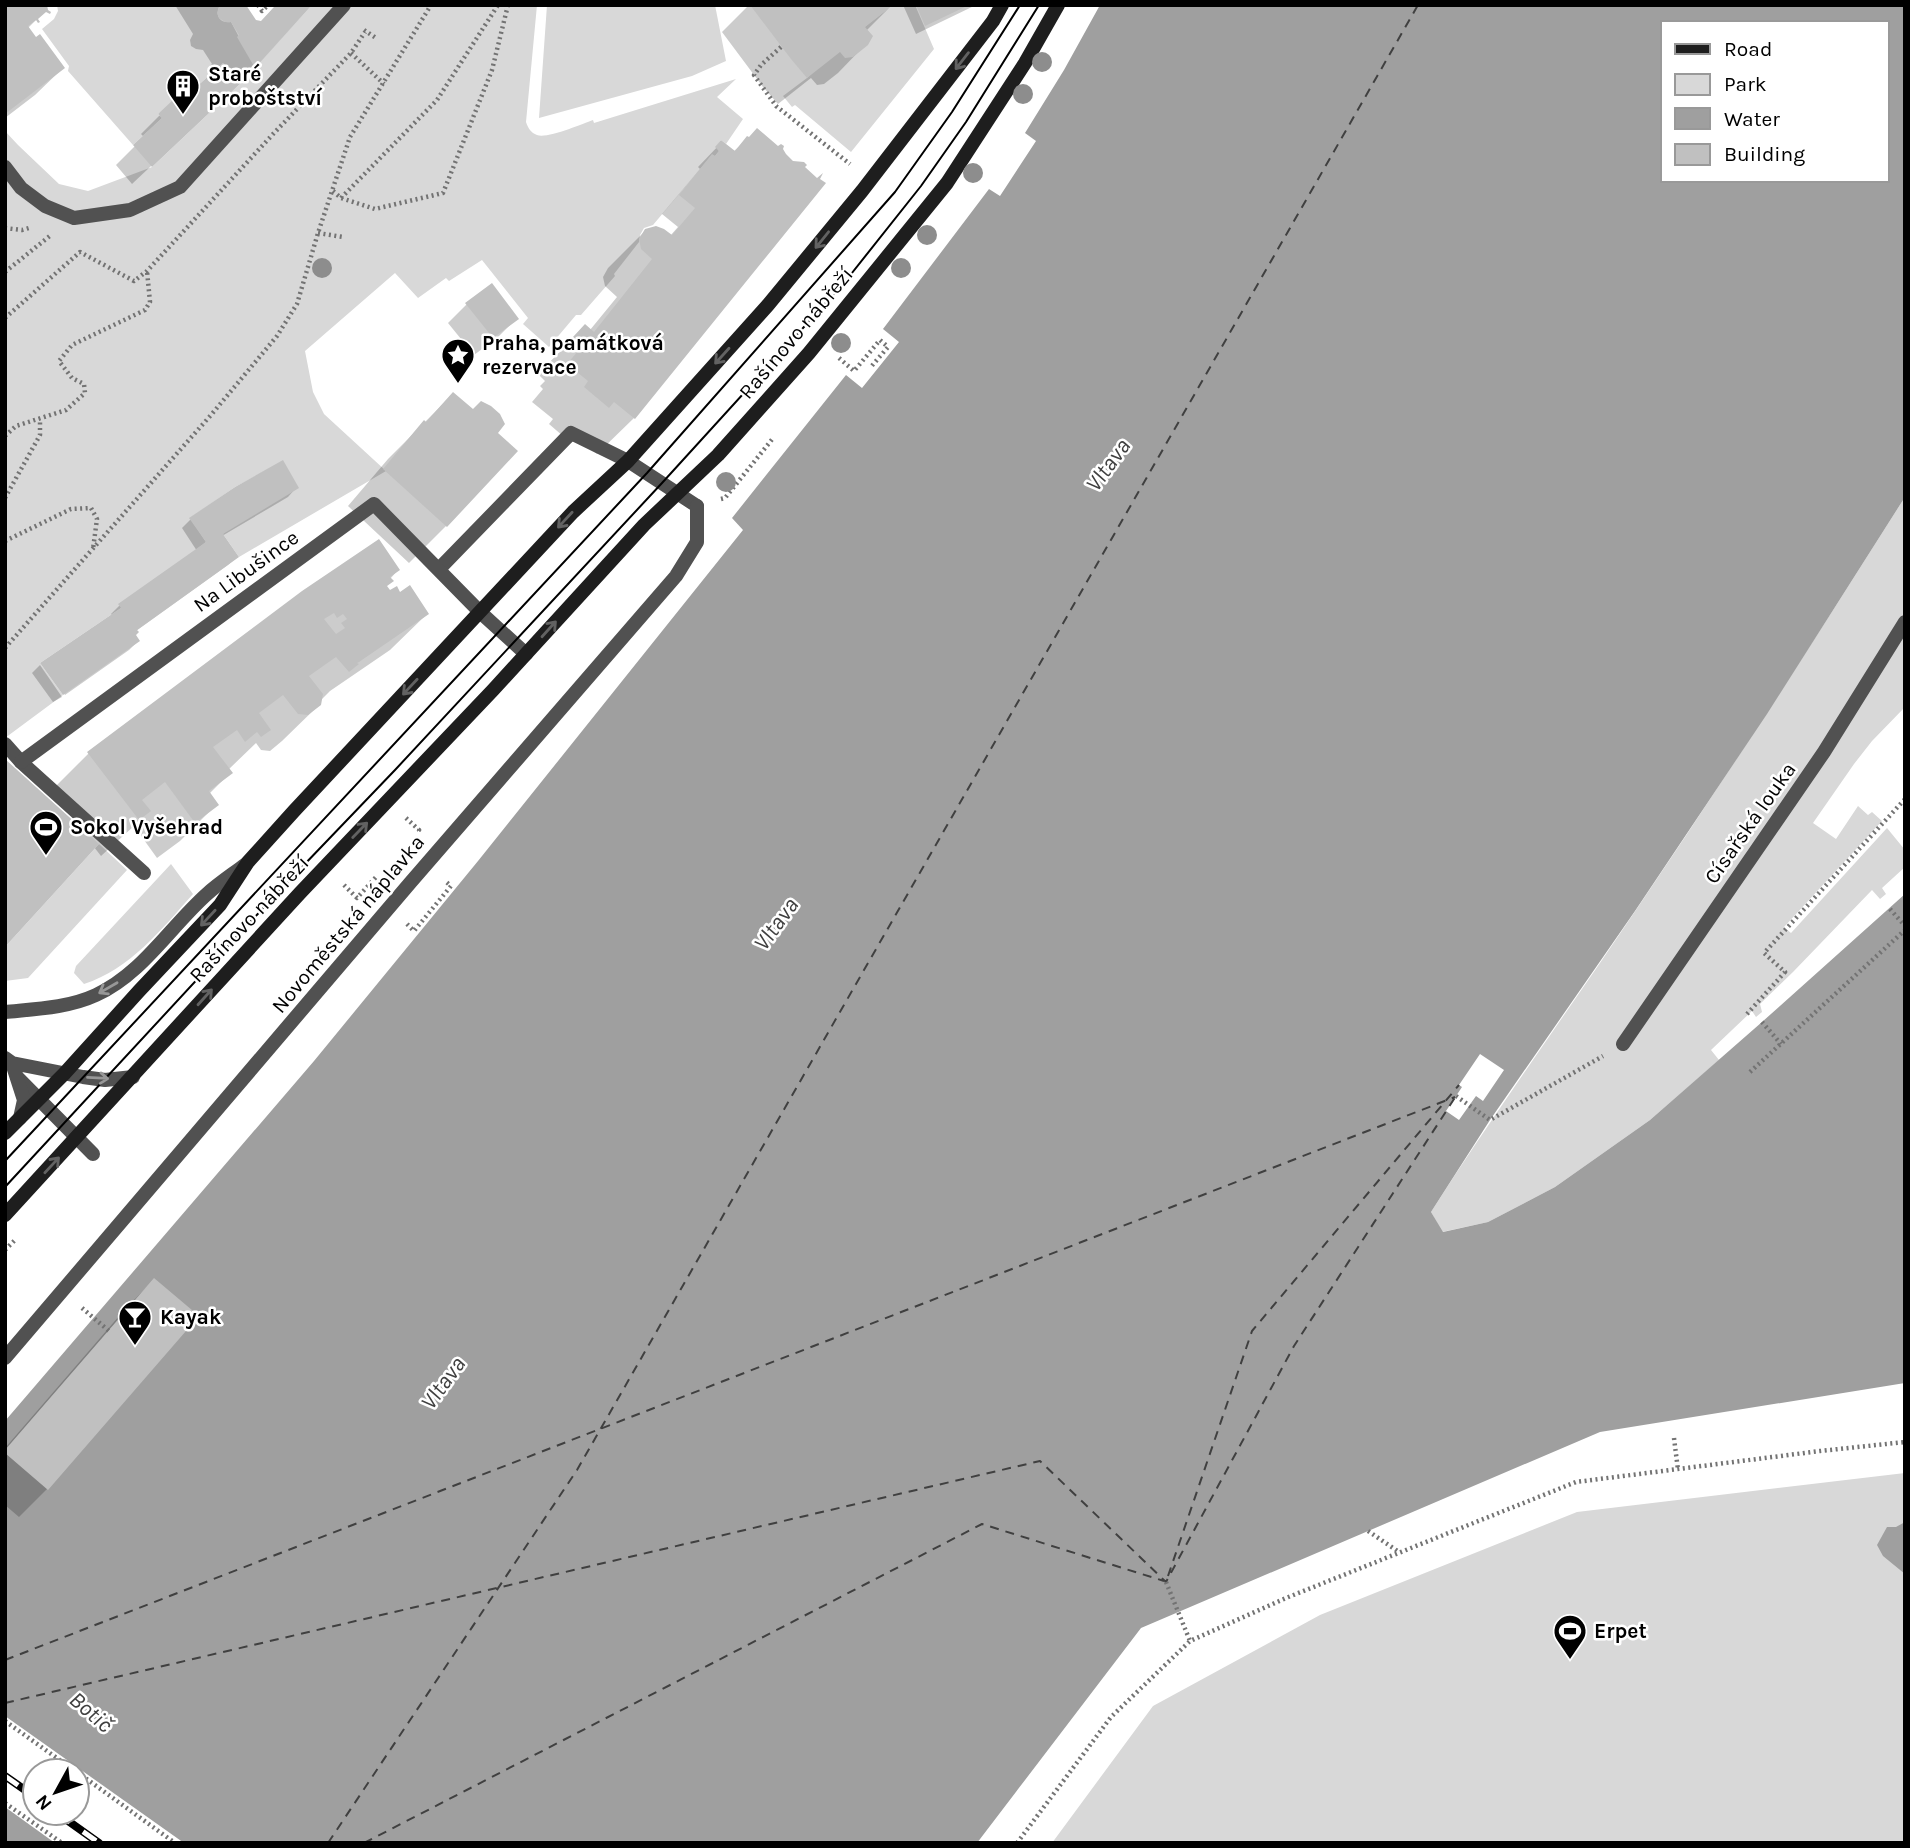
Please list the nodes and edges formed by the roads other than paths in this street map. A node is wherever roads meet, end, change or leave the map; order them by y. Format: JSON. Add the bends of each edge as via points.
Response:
{"nodes":[{"id":1,"x":344,"y":5,"type":"edge"},
{"id":2,"x":1002,"y":5,"type":"edge"},
{"id":3,"x":1058,"y":5,"type":"edge"},
{"id":4,"x":5,"y":167,"type":"edge"},
{"id":5,"x":628,"y":461,"type":"junction"},
{"id":6,"x":678,"y":494,"type":"junction"},
{"id":7,"x":439,"y":569,"type":"junction"},
{"id":8,"x":480,"y":612,"type":"junction"},
{"id":9,"x":1905,"y":622,"type":"edge"},
{"id":10,"x":526,"y":654,"type":"junction"},
{"id":11,"x":5,"y":744,"type":"edge"},
{"id":12,"x":21,"y":762,"type":"junction"},
{"id":13,"x":248,"y":862,"type":"junction"},
{"id":14,"x":144,"y":873,"type":"dead end"},
{"id":15,"x":5,"y":1012,"type":"edge"},
{"id":16,"x":1623,"y":1044,"type":"road end"},
{"id":17,"x":9,"y":1061,"type":"edge"},
{"id":18,"x":64,"y":1074,"type":"junction"},
{"id":19,"x":133,"y":1077,"type":"junction"},
{"id":20,"x":18,"y":1078,"type":"junction"},
{"id":21,"x":38,"y":1100,"type":"junction"},
{"id":22,"x":20,"y":1118,"type":"junction"},
{"id":23,"x":5,"y":1133,"type":"edge"},
{"id":24,"x":77,"y":1139,"type":"junction"},
{"id":25,"x":93,"y":1154,"type":"dead end"},
{"id":26,"x":5,"y":1215,"type":"edge"},
{"id":27,"x":5,"y":1358,"type":"edge"}],
"edges":[{"from":1,"to":4,"type":"street","via":[[180,187],[130,211],[74,218],[45,206],[21,188]]},
{"from":2,"to":5,"type":"main road","name":"Rašínovo nábřeží","one_way":true,"via":[[768,306]]},
{"from":3,"to":6,"type":"main road","name":"Rašínovo nábřeží","via":[[939,193],[809,353]]},
{"from":5,"to":6,"type":"street"},
{"from":5,"to":7,"type":"street","via":[[572,433]]},
{"from":5,"to":8,"type":"main road","name":"Rašínovo nábřeží","one_way":true,"via":[[573,512]]},
{"from":10,"to":6,"type":"main road","name":"Rašínovo nábřeží","one_way":true},
{"from":6,"to":27,"type":"street","name":"Novoměstská náplavka","via":[[697,506],[697,541],[676,576]]},
{"from":7,"to":8,"type":"street","name":"Na Libušince"},
{"from":7,"to":12,"type":"street","name":"Na Libušince","via":[[374,504]]},
{"from":8,"to":10,"type":"street"},
{"from":8,"to":13,"type":"main road","name":"Rašínovo nábřeží","one_way":true},
{"from":9,"to":16,"type":"street","name":"Císařská louka","via":[[1824,752]]},
{"from":19,"to":10,"type":"main road","name":"Rašínovo nábřeží","one_way":true},
{"from":11,"to":12,"type":"street"},
{"from":12,"to":14,"type":"street"},
{"from":13,"to":15,"type":"street","name":"Rašínovo nábřeží","one_way":true,"via":[[207,894],[150,954],[106,990],[57,1006]]},
{"from":13,"to":18,"type":"main road","name":"Rašínovo nábřeží","one_way":true,"via":[[220,905]]},
{"from":17,"to":18,"type":"street"},
{"from":17,"to":20,"type":"street"},
{"from":18,"to":19,"type":"street","one_way":true,"via":[[105,1080]]},
{"from":18,"to":21,"type":"main road","name":"Rašínovo nábřeží"},
{"from":19,"to":24,"type":"main road","name":"Rašínovo nábřeží"},
{"from":20,"to":21,"type":"street"},
{"from":20,"to":22,"type":"street","via":[[24,1100]]},
{"from":21,"to":22,"type":"main road","name":"Rašínovo nábřeží"},
{"from":21,"to":24,"type":"street"},
{"from":22,"to":23,"type":"main road","name":"Rašínovo nábřeží"},
{"from":24,"to":25,"type":"street"},
{"from":26,"to":24,"type":"main road","name":"Rašínovo nábřeží","one_way":true}]}
